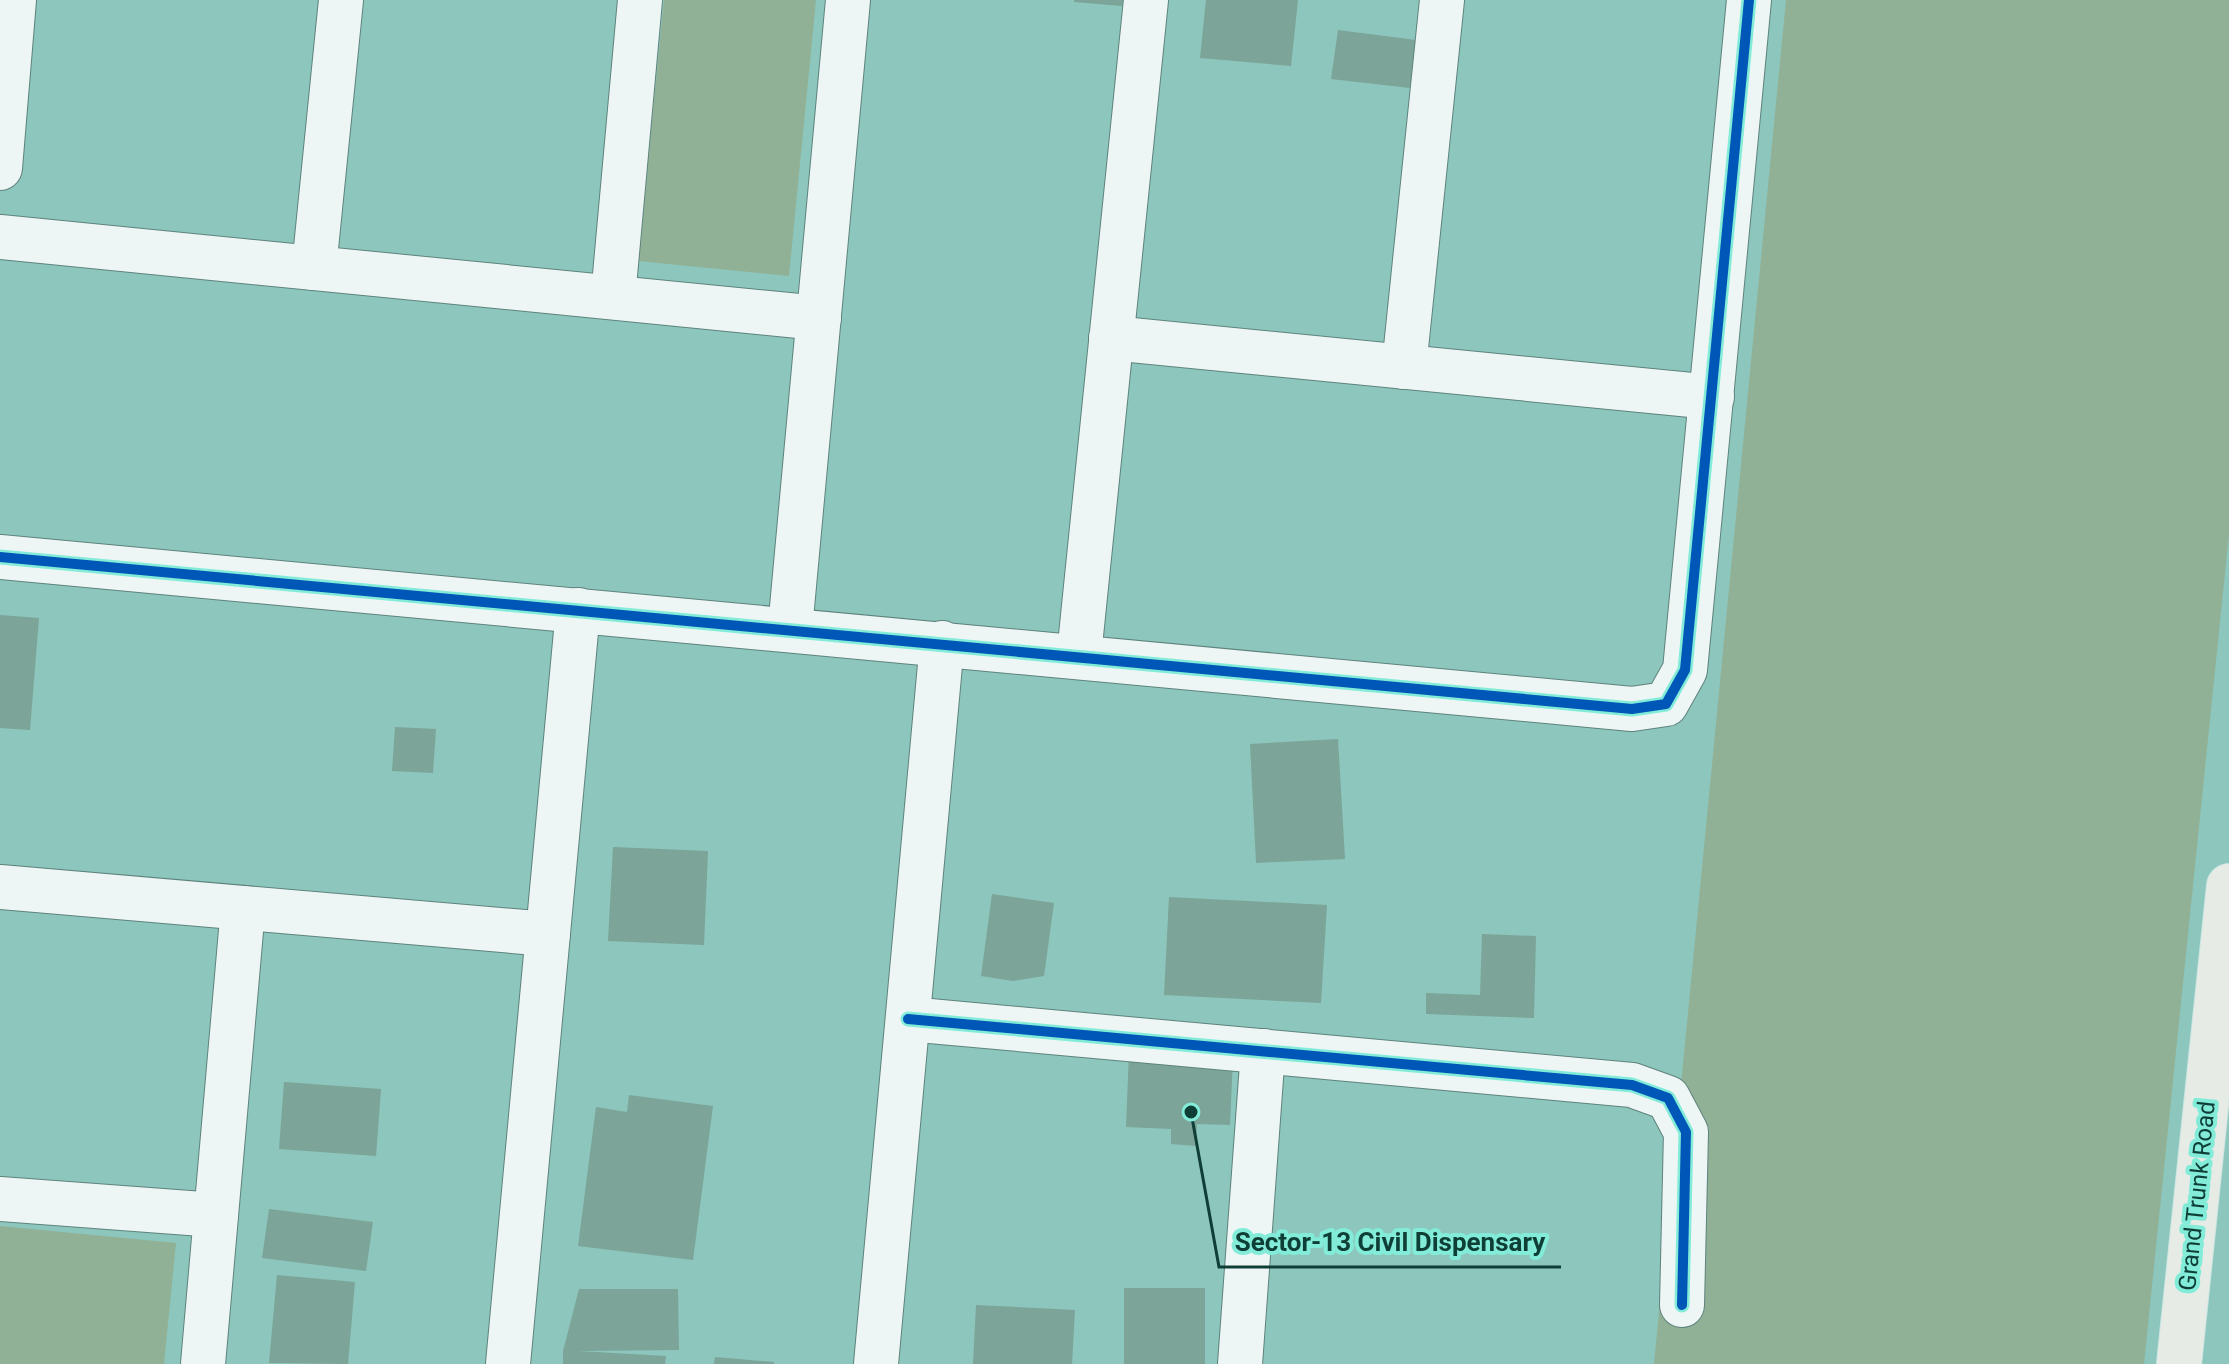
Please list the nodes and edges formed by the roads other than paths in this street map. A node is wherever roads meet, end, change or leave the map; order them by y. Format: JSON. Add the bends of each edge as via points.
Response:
{"nodes":[{"id":1,"x":14,"y":0,"type":"edge"},
{"id":2,"x":341,"y":0,"type":"edge"},
{"id":3,"x":640,"y":0,"type":"edge"},
{"id":4,"x":848,"y":0,"type":"edge"},
{"id":5,"x":1146,"y":0,"type":"edge"},
{"id":6,"x":1442,"y":0,"type":"edge"},
{"id":7,"x":1749,"y":0,"type":"edge"},
{"id":8,"x":0,"y":168,"type":"edge"},
{"id":9,"x":0,"y":237,"type":"edge"},
{"id":10,"x":314,"y":268,"type":"junction"},
{"id":11,"x":613,"y":297,"type":"junction"},
{"id":12,"x":819,"y":318,"type":"junction"},
{"id":13,"x":1111,"y":338,"type":"junction"},
{"id":14,"x":1404,"y":367,"type":"junction"},
{"id":15,"x":1712,"y":397,"type":"junction"},
{"id":16,"x":0,"y":557,"type":"edge"},
{"id":17,"x":578,"y":610,"type":"junction"},
{"id":18,"x":790,"y":629,"type":"junction"},
{"id":19,"x":942,"y":643,"type":"junction"},
{"id":20,"x":1079,"y":655,"type":"junction"},
{"id":21,"x":2229,"y":886,"type":"edge"},
{"id":22,"x":0,"y":887,"type":"edge"},
{"id":23,"x":243,"y":908,"type":"junction"},
{"id":24,"x":548,"y":934,"type":"junction"},
{"id":25,"x":908,"y":1019,"type":"junction"},
{"id":26,"x":1263,"y":1051,"type":"junction"},
{"id":27,"x":0,"y":1199,"type":"edge"},
{"id":28,"x":216,"y":1215,"type":"junction"},
{"id":29,"x":1682,"y":1305,"type":"dead end"},
{"id":30,"x":203,"y":1364,"type":"edge"},
{"id":31,"x":508,"y":1364,"type":"edge"},
{"id":32,"x":876,"y":1364,"type":"edge"},
{"id":33,"x":1240,"y":1364,"type":"edge"},
{"id":34,"x":2179,"y":1364,"type":"edge"}],
"edges":[{"from":1,"to":8,"type":"street"},
{"from":2,"to":10,"type":"street"},
{"from":3,"to":11,"type":"street"},
{"from":4,"to":12,"type":"street"},
{"from":5,"to":13,"type":"street"},
{"from":6,"to":14,"type":"street"},
{"from":7,"to":15,"type":"street"},
{"from":9,"to":10,"type":"street"},
{"from":10,"to":11,"type":"street"},
{"from":11,"to":12,"type":"street"},
{"from":12,"to":18,"type":"street"},
{"from":13,"to":14,"type":"street"},
{"from":13,"to":20,"type":"street"},
{"from":14,"to":15,"type":"street"},
{"from":15,"to":20,"type":"street","via":[[1685,670],[1666,704],[1632,709]]},
{"from":16,"to":17,"type":"street"},
{"from":17,"to":18,"type":"street"},
{"from":17,"to":24,"type":"street"},
{"from":18,"to":19,"type":"street"},
{"from":19,"to":20,"type":"street"},
{"from":19,"to":25,"type":"street"},
{"from":21,"to":34,"type":"main road","name":"Grand Trunk Road"},
{"from":22,"to":23,"type":"street"},
{"from":23,"to":24,"type":"street"},
{"from":23,"to":28,"type":"street"},
{"from":24,"to":31,"type":"street"},
{"from":25,"to":26,"type":"street"},
{"from":25,"to":32,"type":"street"},
{"from":26,"to":29,"type":"street","via":[[1632,1085],[1668,1098],[1686,1132]]},
{"from":26,"to":33,"type":"street"},
{"from":27,"to":28,"type":"street"},
{"from":28,"to":30,"type":"street"}]}
